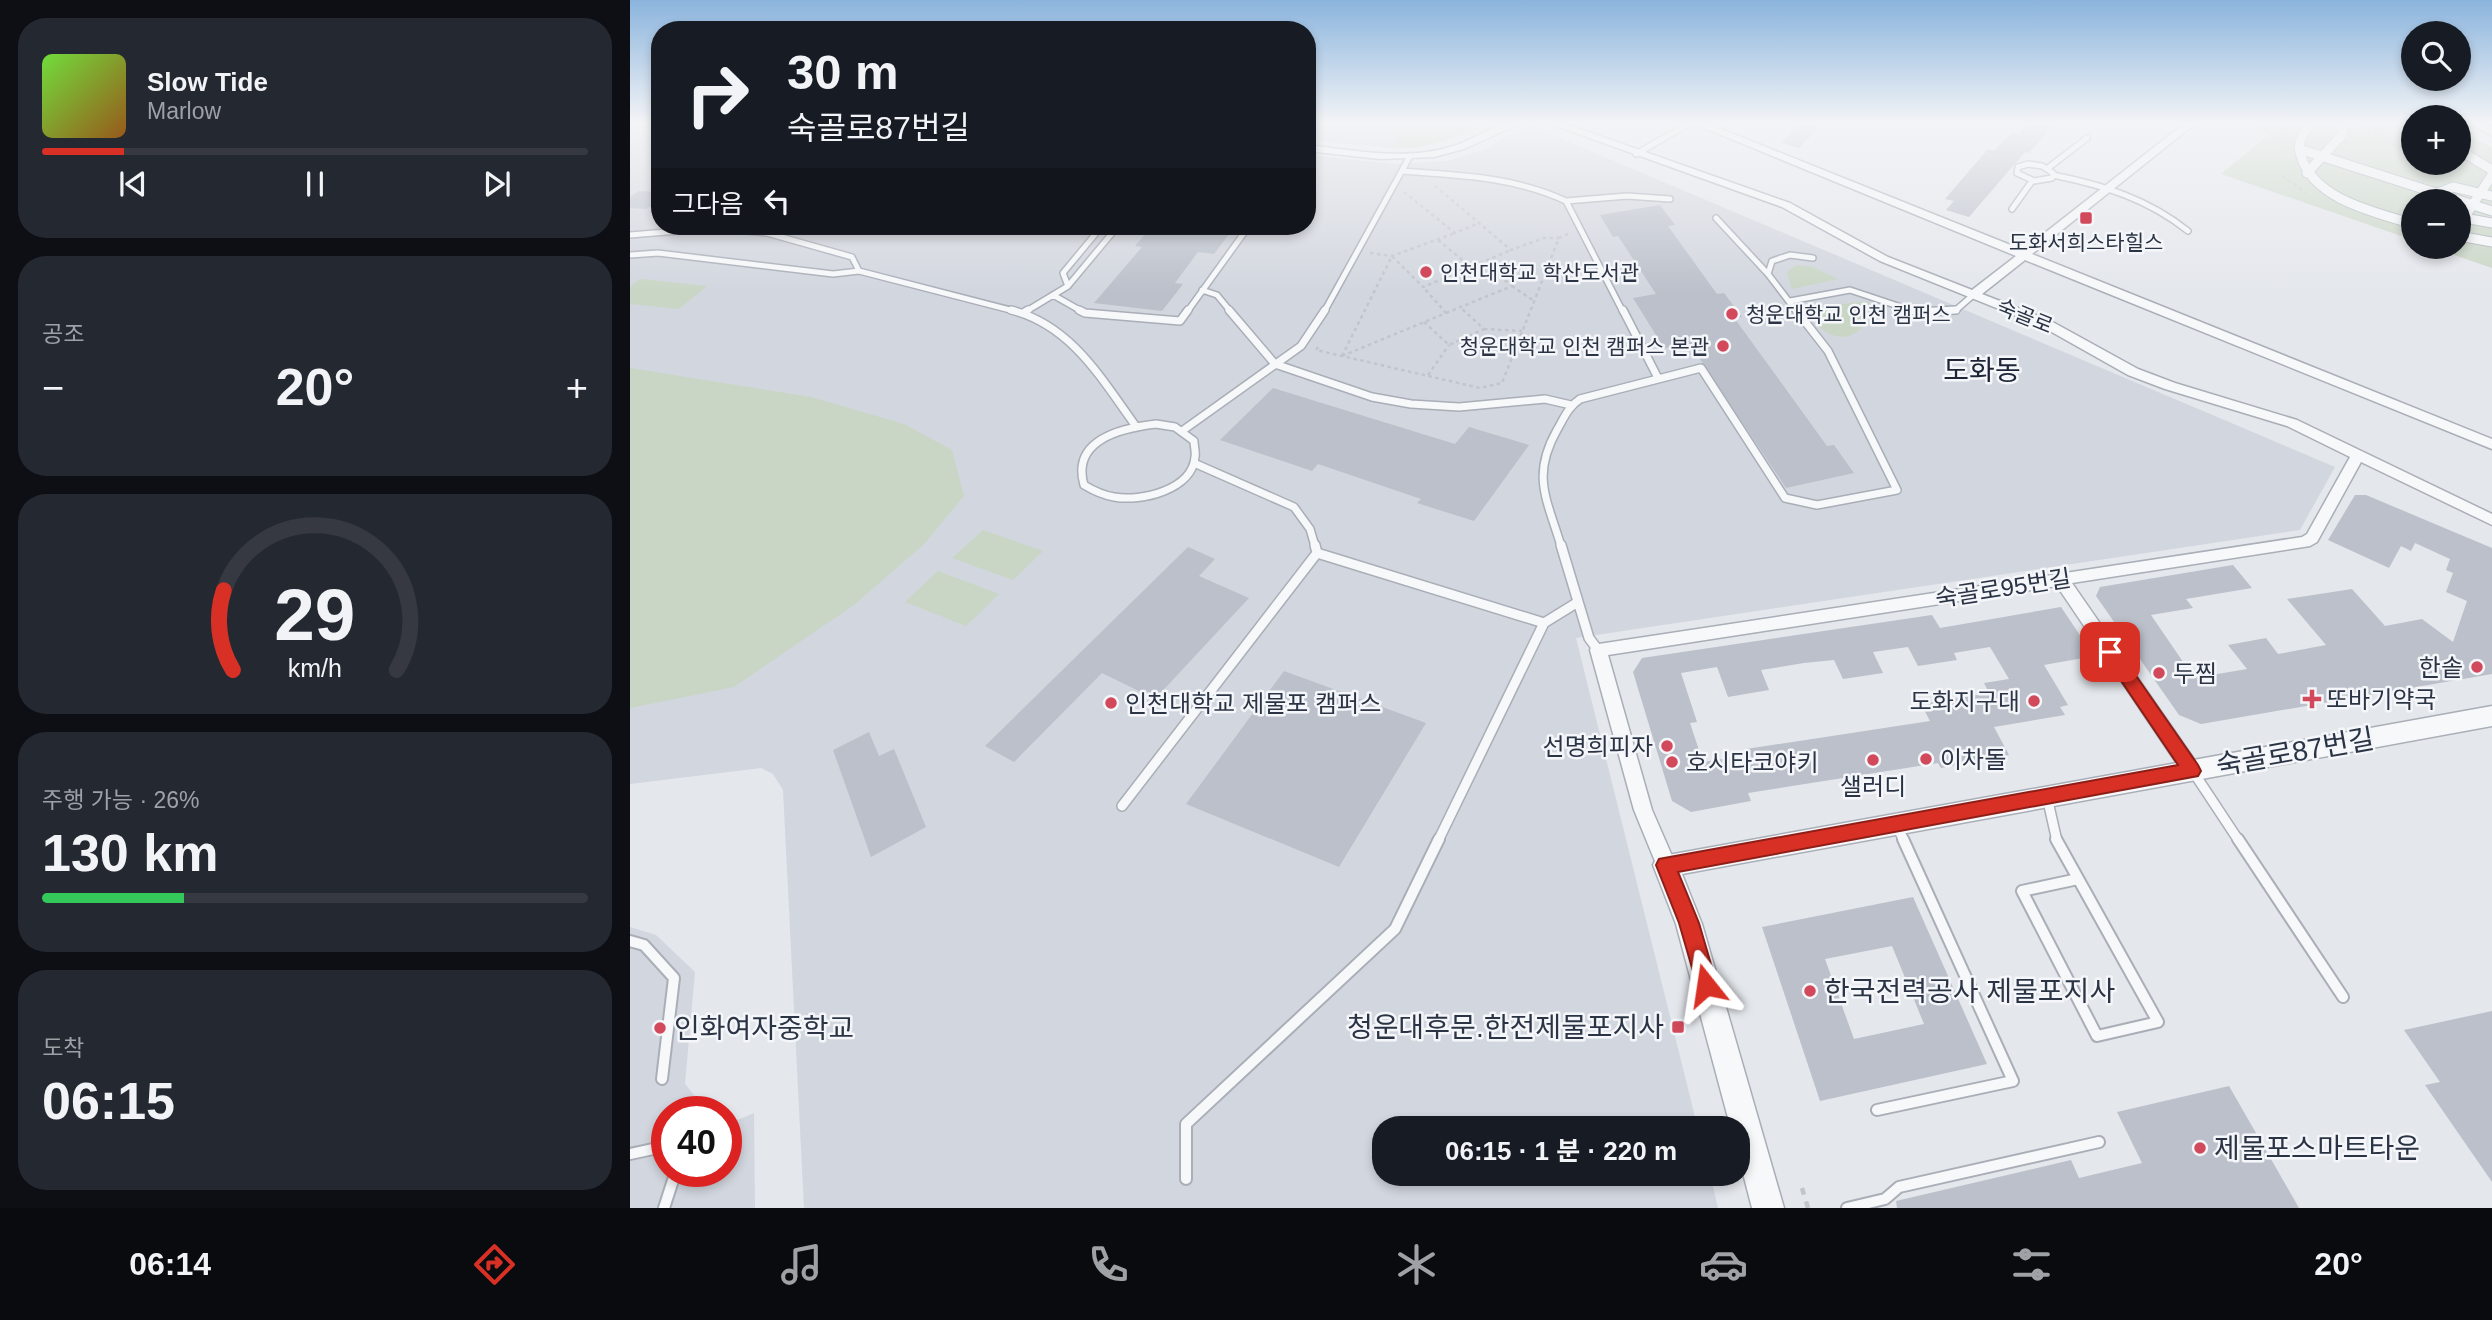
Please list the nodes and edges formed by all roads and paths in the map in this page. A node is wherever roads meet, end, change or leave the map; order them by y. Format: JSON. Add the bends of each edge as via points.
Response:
{"nodes":[{"id":1,"x":1397,"y":179,"type":"edge"},
{"id":2,"x":1485,"y":179,"type":"edge"},
{"id":3,"x":1711,"y":179,"type":"edge"},
{"id":4,"x":1839,"y":179,"type":"edge"},
{"id":5,"x":2029,"y":179,"type":"edge"},
{"id":6,"x":2046,"y":179,"type":"edge"},
{"id":7,"x":2069,"y":179,"type":"edge"},
{"id":8,"x":2118,"y":179,"type":"edge"},
{"id":9,"x":2313,"y":179,"type":"edge"},
{"id":10,"x":2386,"y":179,"type":"edge"},
{"id":11,"x":2488,"y":179,"type":"edge"},
{"id":12,"x":2032,"y":181,"type":"junction"},
{"id":13,"x":1410,"y":182,"type":"dead end"},
{"id":14,"x":1435,"y":186,"type":"dead end"},
{"id":15,"x":2105,"y":189,"type":"junction"},
{"id":16,"x":2412,"y":189,"type":"edge"},
{"id":17,"x":2471,"y":190,"type":"edge"},
{"id":18,"x":1404,"y":192,"type":"junction"},
{"id":19,"x":2481,"y":192,"type":"junction"},
{"id":20,"x":2492,"y":196,"type":"edge"},
{"id":21,"x":1670,"y":199,"type":"dead end"},
{"id":22,"x":1566,"y":201,"type":"junction"},
{"id":23,"x":1398,"y":202,"type":"dead end"},
{"id":24,"x":2473,"y":205,"type":"junction"},
{"id":25,"x":2471,"y":207,"type":"edge"},
{"id":26,"x":2012,"y":209,"type":"dead end"},
{"id":27,"x":2492,"y":211,"type":"edge"},
{"id":28,"x":1716,"y":218,"type":"dead end"},
{"id":29,"x":2401,"y":219,"type":"edge"},
{"id":30,"x":2471,"y":222,"type":"edge"},
{"id":31,"x":1479,"y":223,"type":"junction"},
{"id":32,"x":2492,"y":223,"type":"edge"},
{"id":33,"x":1580,"y":229,"type":"junction"},
{"id":34,"x":2188,"y":231,"type":"dead end"},
{"id":35,"x":1455,"y":233,"type":"junction"},
{"id":36,"x":651,"y":234,"type":"edge"},
{"id":37,"x":774,"y":235,"type":"edge"},
{"id":38,"x":1095,"y":235,"type":"edge"},
{"id":39,"x":1110,"y":235,"type":"edge"},
{"id":40,"x":1242,"y":235,"type":"edge"},
{"id":41,"x":630,"y":236,"type":"edge"},
{"id":42,"x":1559,"y":238,"type":"junction"},
{"id":43,"x":2471,"y":238,"type":"edge"},
{"id":44,"x":1438,"y":240,"type":"junction"},
{"id":45,"x":2492,"y":242,"type":"edge"},
{"id":46,"x":1375,"y":243,"type":"dead end"},
{"id":47,"x":1511,"y":250,"type":"junction"},
{"id":48,"x":2024,"y":253,"type":"junction"},
{"id":49,"x":630,"y":255,"type":"edge"},
{"id":50,"x":1392,"y":256,"type":"junction"},
{"id":51,"x":1813,"y":257,"type":"dead end"},
{"id":52,"x":1482,"y":262,"type":"junction"},
{"id":53,"x":1471,"y":267,"type":"junction"},
{"id":54,"x":859,"y":271,"type":"junction"},
{"id":55,"x":1768,"y":274,"type":"junction"},
{"id":56,"x":1068,"y":286,"type":"junction"},
{"id":57,"x":1512,"y":286,"type":"junction"},
{"id":58,"x":1423,"y":287,"type":"junction"},
{"id":59,"x":1202,"y":290,"type":"junction"},
{"id":60,"x":1053,"y":295,"type":"junction"},
{"id":61,"x":1972,"y":296,"type":"junction"},
{"id":62,"x":1534,"y":301,"type":"junction"},
{"id":63,"x":1790,"y":301,"type":"junction"},
{"id":64,"x":1460,"y":307,"type":"junction"},
{"id":65,"x":1023,"y":313,"type":"junction"},
{"id":66,"x":1446,"y":313,"type":"junction"},
{"id":67,"x":1424,"y":322,"type":"junction"},
{"id":68,"x":1484,"y":329,"type":"junction"},
{"id":69,"x":1522,"y":331,"type":"junction"},
{"id":70,"x":1323,"y":338,"type":"dead end"},
{"id":71,"x":1448,"y":345,"type":"junction"},
{"id":72,"x":1342,"y":356,"type":"junction"},
{"id":73,"x":1275,"y":364,"type":"junction"},
{"id":74,"x":1428,"y":376,"type":"junction"},
{"id":75,"x":1658,"y":378,"type":"junction"},
{"id":76,"x":1571,"y":405,"type":"junction"},
{"id":77,"x":1135,"y":425,"type":"junction"},
{"id":78,"x":1182,"y":431,"type":"junction"},
{"id":79,"x":2492,"y":444,"type":"edge"},
{"id":80,"x":2358,"y":454,"type":"junction"},
{"id":81,"x":1194,"y":463,"type":"junction"},
{"id":82,"x":2492,"y":520,"type":"edge"},
{"id":83,"x":1317,"y":553,"type":"junction"},
{"id":84,"x":2061,"y":579,"type":"junction"},
{"id":85,"x":1578,"y":603,"type":"junction"},
{"id":86,"x":1544,"y":623,"type":"junction"},
{"id":87,"x":1598,"y":650,"type":"junction"},
{"id":88,"x":2492,"y":716,"type":"edge"},
{"id":89,"x":2192,"y":771,"type":"junction"},
{"id":90,"x":2047,"y":797,"type":"junction"},
{"id":91,"x":1122,"y":806,"type":"dead end"},
{"id":92,"x":1896,"y":823,"type":"junction"},
{"id":93,"x":1666,"y":865,"type":"junction"},
{"id":94,"x":2078,"y":879,"type":"junction"},
{"id":95,"x":630,"y":941,"type":"edge"},
{"id":96,"x":2343,"y":997,"type":"dead end"},
{"id":97,"x":662,"y":1079,"type":"dead end"},
{"id":98,"x":1877,"y":1110,"type":"dead end"},
{"id":99,"x":2099,"y":1142,"type":"dead end"},
{"id":100,"x":651,"y":1149,"type":"edge"},
{"id":101,"x":630,"y":1154,"type":"edge"},
{"id":102,"x":1186,"y":1179,"type":"dead end"},
{"id":103,"x":671,"y":1187,"type":"edge"},
{"id":104,"x":1802,"y":1188,"type":"dead end"},
{"id":105,"x":1887,"y":1203,"type":"edge"},
{"id":106,"x":664,"y":1208,"type":"edge"},
{"id":107,"x":1768,"y":1208,"type":"edge"},
{"id":108,"x":1808,"y":1208,"type":"edge"},
{"id":109,"x":1847,"y":1208,"type":"edge"}],
"edges":[{"from":1,"to":73,"type":"lane","via":[[1310,336]]},
{"from":2,"to":22,"type":"lane","via":[[1548,190]]},
{"from":3,"to":61,"type":"street","name":"숙골로","via":[[1786,205],[1884,259]]},
{"from":4,"to":48,"type":"street"},
{"from":5,"to":12,"type":"lane"},
{"from":6,"to":12,"type":"lane"},
{"from":7,"to":15,"type":"lane"},
{"from":8,"to":15,"type":"street"},
{"from":9,"to":29,"type":"street","via":[[2335,194]]},
{"from":10,"to":16,"type":"street"},
{"from":11,"to":19,"type":"street"},
{"from":12,"to":26,"type":"lane"},
{"from":13,"to":18,"type":"path"},
{"from":14,"to":31,"type":"path"},
{"from":15,"to":34,"type":"lane","via":[[2159,208]]},
{"from":15,"to":48,"type":"street"},
{"from":17,"to":19,"type":"street"},
{"from":18,"to":23,"type":"path"},
{"from":18,"to":35,"type":"path"},
{"from":19,"to":20,"type":"street"},
{"from":19,"to":24,"type":"street"},
{"from":21,"to":22,"type":"lane","via":[[1627,196]]},
{"from":22,"to":33,"type":"lane"},
{"from":24,"to":25,"type":"street"},
{"from":24,"to":27,"type":"street"},
{"from":28,"to":55,"type":"lane"},
{"from":30,"to":32,"type":"street"},
{"from":31,"to":35,"type":"path"},
{"from":31,"to":47,"type":"path"},
{"from":33,"to":42,"type":"path"},
{"from":33,"to":75,"type":"lane"},
{"from":35,"to":44,"type":"path"},
{"from":36,"to":41,"type":"lane"},
{"from":37,"to":54,"type":"lane","via":[[852,257]]},
{"from":38,"to":56,"type":"lane","via":[[1063,273]]},
{"from":39,"to":56,"type":"lane"},
{"from":40,"to":59,"type":"lane"},
{"from":42,"to":47,"type":"path","via":[[1544,238]]},
{"from":42,"to":62,"type":"path"},
{"from":43,"to":45,"type":"street"},
{"from":44,"to":50,"type":"path"},
{"from":44,"to":53,"type":"path"},
{"from":46,"to":50,"type":"path","via":[[1370,253]]},
{"from":47,"to":52,"type":"path"},
{"from":48,"to":61,"type":"street"},
{"from":48,"to":79,"type":"street"},
{"from":49,"to":54,"type":"lane","via":[[658,253],[833,274]]},
{"from":50,"to":58,"type":"path"},
{"from":50,"to":72,"type":"path"},
{"from":51,"to":55,"type":"lane","via":[[1780,257],[1772,261]]},
{"from":52,"to":53,"type":"path"},
{"from":52,"to":57,"type":"path"},
{"from":53,"to":58,"type":"path"},
{"from":54,"to":65,"type":"lane"},
{"from":55,"to":63,"type":"lane"},
{"from":56,"to":60,"type":"lane"},
{"from":57,"to":62,"type":"path"},
{"from":57,"to":64,"type":"path"},
{"from":58,"to":66,"type":"path"},
{"from":59,"to":60,"type":"lane","via":[[1180,321],[1085,313]]},
{"from":59,"to":73,"type":"lane","via":[[1217,295]]},
{"from":60,"to":65,"type":"lane"},
{"from":61,"to":63,"type":"lane","via":[[1956,310],[1917,312],[1850,290]]},
{"from":61,"to":80,"type":"street","name":"숙골로","via":[[2045,323],[2151,379],[2292,423]]},
{"from":62,"to":69,"type":"path"},
{"from":63,"to":75,"type":"lane","via":[[1828,351],[1897,490],[1817,505],[1785,498],[1701,368]]},
{"from":64,"to":66,"type":"path"},
{"from":64,"to":68,"type":"path"},
{"from":65,"to":77,"type":"lane","via":[[1058,331],[1081,352]]},
{"from":66,"to":67,"type":"path"},
{"from":67,"to":71,"type":"path"},
{"from":67,"to":72,"type":"path"},
{"from":68,"to":69,"type":"path"},
{"from":68,"to":71,"type":"path"},
{"from":69,"to":74,"type":"path","via":[[1502,383],[1480,388]]},
{"from":70,"to":72,"type":"path","via":[[1316,350]]},
{"from":71,"to":74,"type":"path"},
{"from":72,"to":74,"type":"path"},
{"from":73,"to":76,"type":"lane","via":[[1372,397],[1411,404],[1459,407],[1545,399]]},
{"from":73,"to":78,"type":"lane"},
{"from":75,"to":76,"type":"lane"},
{"from":76,"to":85,"type":"lane","via":[[1545,451],[1541,479]]},
{"from":77,"to":78,"type":"lane","via":[[1166,425]]},
{"from":77,"to":81,"type":"lane","via":[[1097,442],[1082,459],[1080,477],[1091,492],[1114,500],[1143,498],[1181,480]]},
{"from":78,"to":81,"type":"lane","via":[[1194,441]]},
{"from":80,"to":82,"type":"street","name":"숙골로"},
{"from":80,"to":84,"type":"street","name":"숙골로95번길","via":[[2309,541]]},
{"from":81,"to":83,"type":"lane","via":[[1294,507],[1310,529]]},
{"from":83,"to":86,"type":"lane"},
{"from":83,"to":91,"type":"lane"},
{"from":84,"to":87,"type":"street","name":"숙골로95번길"},
{"from":84,"to":89,"type":"street"},
{"from":85,"to":86,"type":"lane"},
{"from":85,"to":87,"type":"lane","via":[[1589,638]]},
{"from":86,"to":102,"type":"lane","via":[[1395,929],[1186,1124]]},
{"from":87,"to":93,"type":"street","via":[[1643,810]]},
{"from":88,"to":89,"type":"street","name":"숙골로87번길"},
{"from":89,"to":90,"type":"street","name":"숙골로87번길"},
{"from":89,"to":96,"type":"lane"},
{"from":90,"to":92,"type":"street","name":"숙골로87번길"},
{"from":90,"to":94,"type":"lane","via":[[2056,838]]},
{"from":92,"to":93,"type":"street","name":"숙골로87번길"},
{"from":92,"to":98,"type":"lane","via":[[2013,1081]]},
{"from":93,"to":107,"type":"street","via":[[1689,923]]},
{"from":94,"to":94,"type":"lane","via":[[2022,891],[2097,1035],[2158,1022]]},
{"from":95,"to":97,"type":"lane","via":[[644,944],[674,978]]},
{"from":99,"to":105,"type":"lane","via":[[1899,1187]]},
{"from":100,"to":101,"type":"lane"},
{"from":103,"to":106,"type":"lane"},
{"from":104,"to":108,"type":"path"},
{"from":105,"to":109,"type":"lane"}]}
